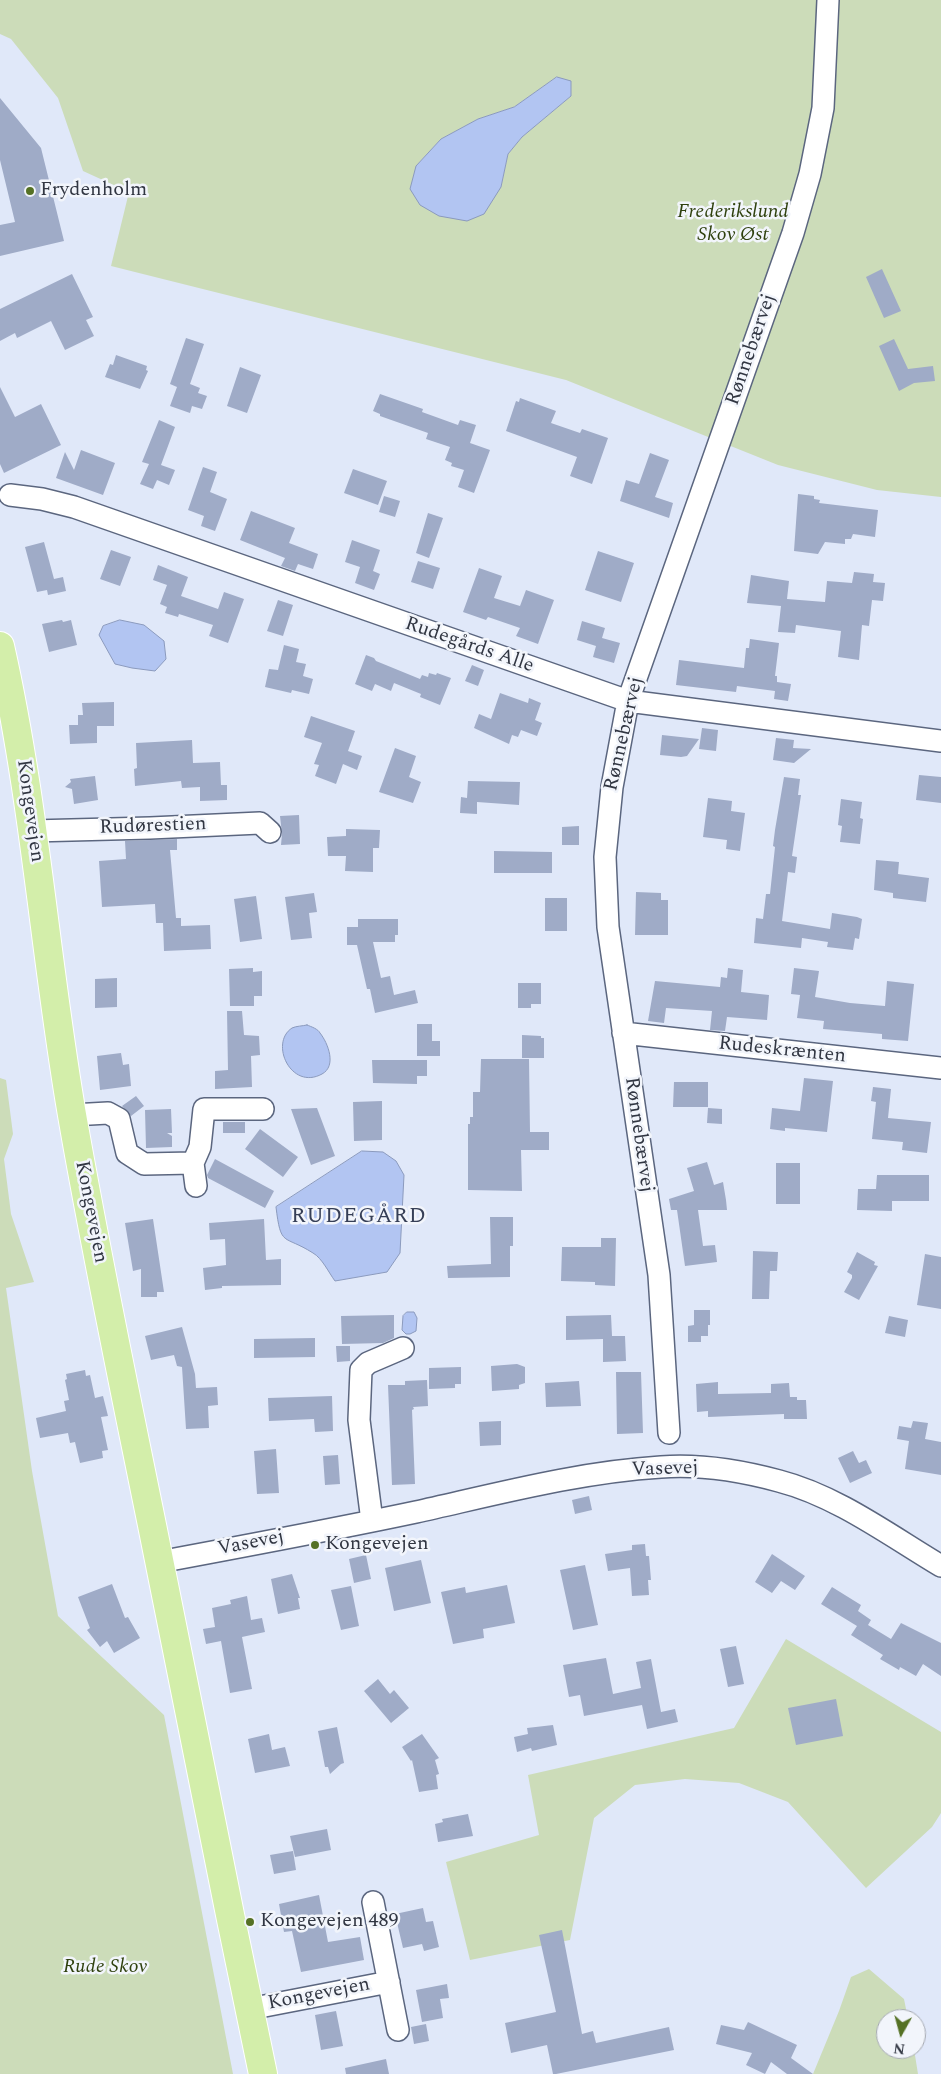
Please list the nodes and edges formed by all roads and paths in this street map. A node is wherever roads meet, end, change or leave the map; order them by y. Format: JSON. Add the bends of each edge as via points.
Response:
{"nodes":[{"id":1,"x":828,"y":0,"type":"edge"},
{"id":2,"x":10,"y":495,"type":"dead end"},
{"id":3,"x":0,"y":646,"type":"edge"},
{"id":4,"x":628,"y":702,"type":"junction"},
{"id":5,"x":941,"y":741,"type":"edge"},
{"id":6,"x":32,"y":831,"type":"junction"},
{"id":7,"x":270,"y":832,"type":"dead end"},
{"id":8,"x":623,"y":1033,"type":"junction"},
{"id":9,"x":941,"y":1068,"type":"edge"},
{"id":10,"x":263,"y":1109,"type":"dead end"},
{"id":11,"x":72,"y":1115,"type":"junction"},
{"id":12,"x":193,"y":1163,"type":"junction"},
{"id":13,"x":196,"y":1186,"type":"dead end"},
{"id":14,"x":403,"y":1348,"type":"dead end"},
{"id":15,"x":669,"y":1434,"type":"dead end"},
{"id":16,"x":372,"y":1521,"type":"junction"},
{"id":17,"x":159,"y":1562,"type":"junction"},
{"id":18,"x":941,"y":1566,"type":"edge"},
{"id":19,"x":373,"y":1902,"type":"dead end"},
{"id":20,"x":389,"y":1982,"type":"junction"},
{"id":21,"x":249,"y":2009,"type":"junction"},
{"id":22,"x":398,"y":2030,"type":"dead end"},
{"id":23,"x":263,"y":2074,"type":"edge"}],
"edges":[{"from":1,"to":4,"type":"street","name":"Rønnebærvej","via":[[823,108],[810,174],[793,233]]},
{"from":2,"to":4,"type":"street","name":"Rudegårds Alle","via":[[74,507]]},
{"from":3,"to":6,"type":"main road","name":"Kongevejen"},
{"from":4,"to":5,"type":"street","name":"Rudegårds Alle"},
{"from":4,"to":8,"type":"street","name":"Rønnebærvej","via":[[612,788],[606,857],[608,927]]},
{"from":6,"to":7,"type":"street","name":"Rudørestien","via":[[260,823]]},
{"from":6,"to":11,"type":"main road","name":"Kongevejen","via":[[57,1028]]},
{"from":8,"to":9,"type":"street","name":"Rudeskrænten"},
{"from":8,"to":15,"type":"street","name":"Rønnebærvej","via":[[659,1275]]},
{"from":10,"to":12,"type":"street","via":[[204,1109],[200,1147]]},
{"from":11,"to":12,"type":"street","via":[[108,1113],[118,1119],[128,1153],[144,1164]]},
{"from":11,"to":17,"type":"main road","name":"Kongevejen"},
{"from":12,"to":13,"type":"street"},
{"from":14,"to":16,"type":"street","via":[[368,1363],[361,1370],[359,1420]]},
{"from":16,"to":17,"type":"street","name":"Vasevej"},
{"from":16,"to":18,"type":"street","name":"Vasevej","via":[[573,1478],[662,1466],[709,1468],[748,1474],[808,1490]]},
{"from":17,"to":21,"type":"main road","name":"Kongevejen"},
{"from":19,"to":20,"type":"street","name":"Kongevejen"},
{"from":20,"to":21,"type":"street","name":"Kongevejen"},
{"from":20,"to":22,"type":"street","name":"Kongevejen"},
{"from":21,"to":23,"type":"main road","name":"Kongevejen"}]}
